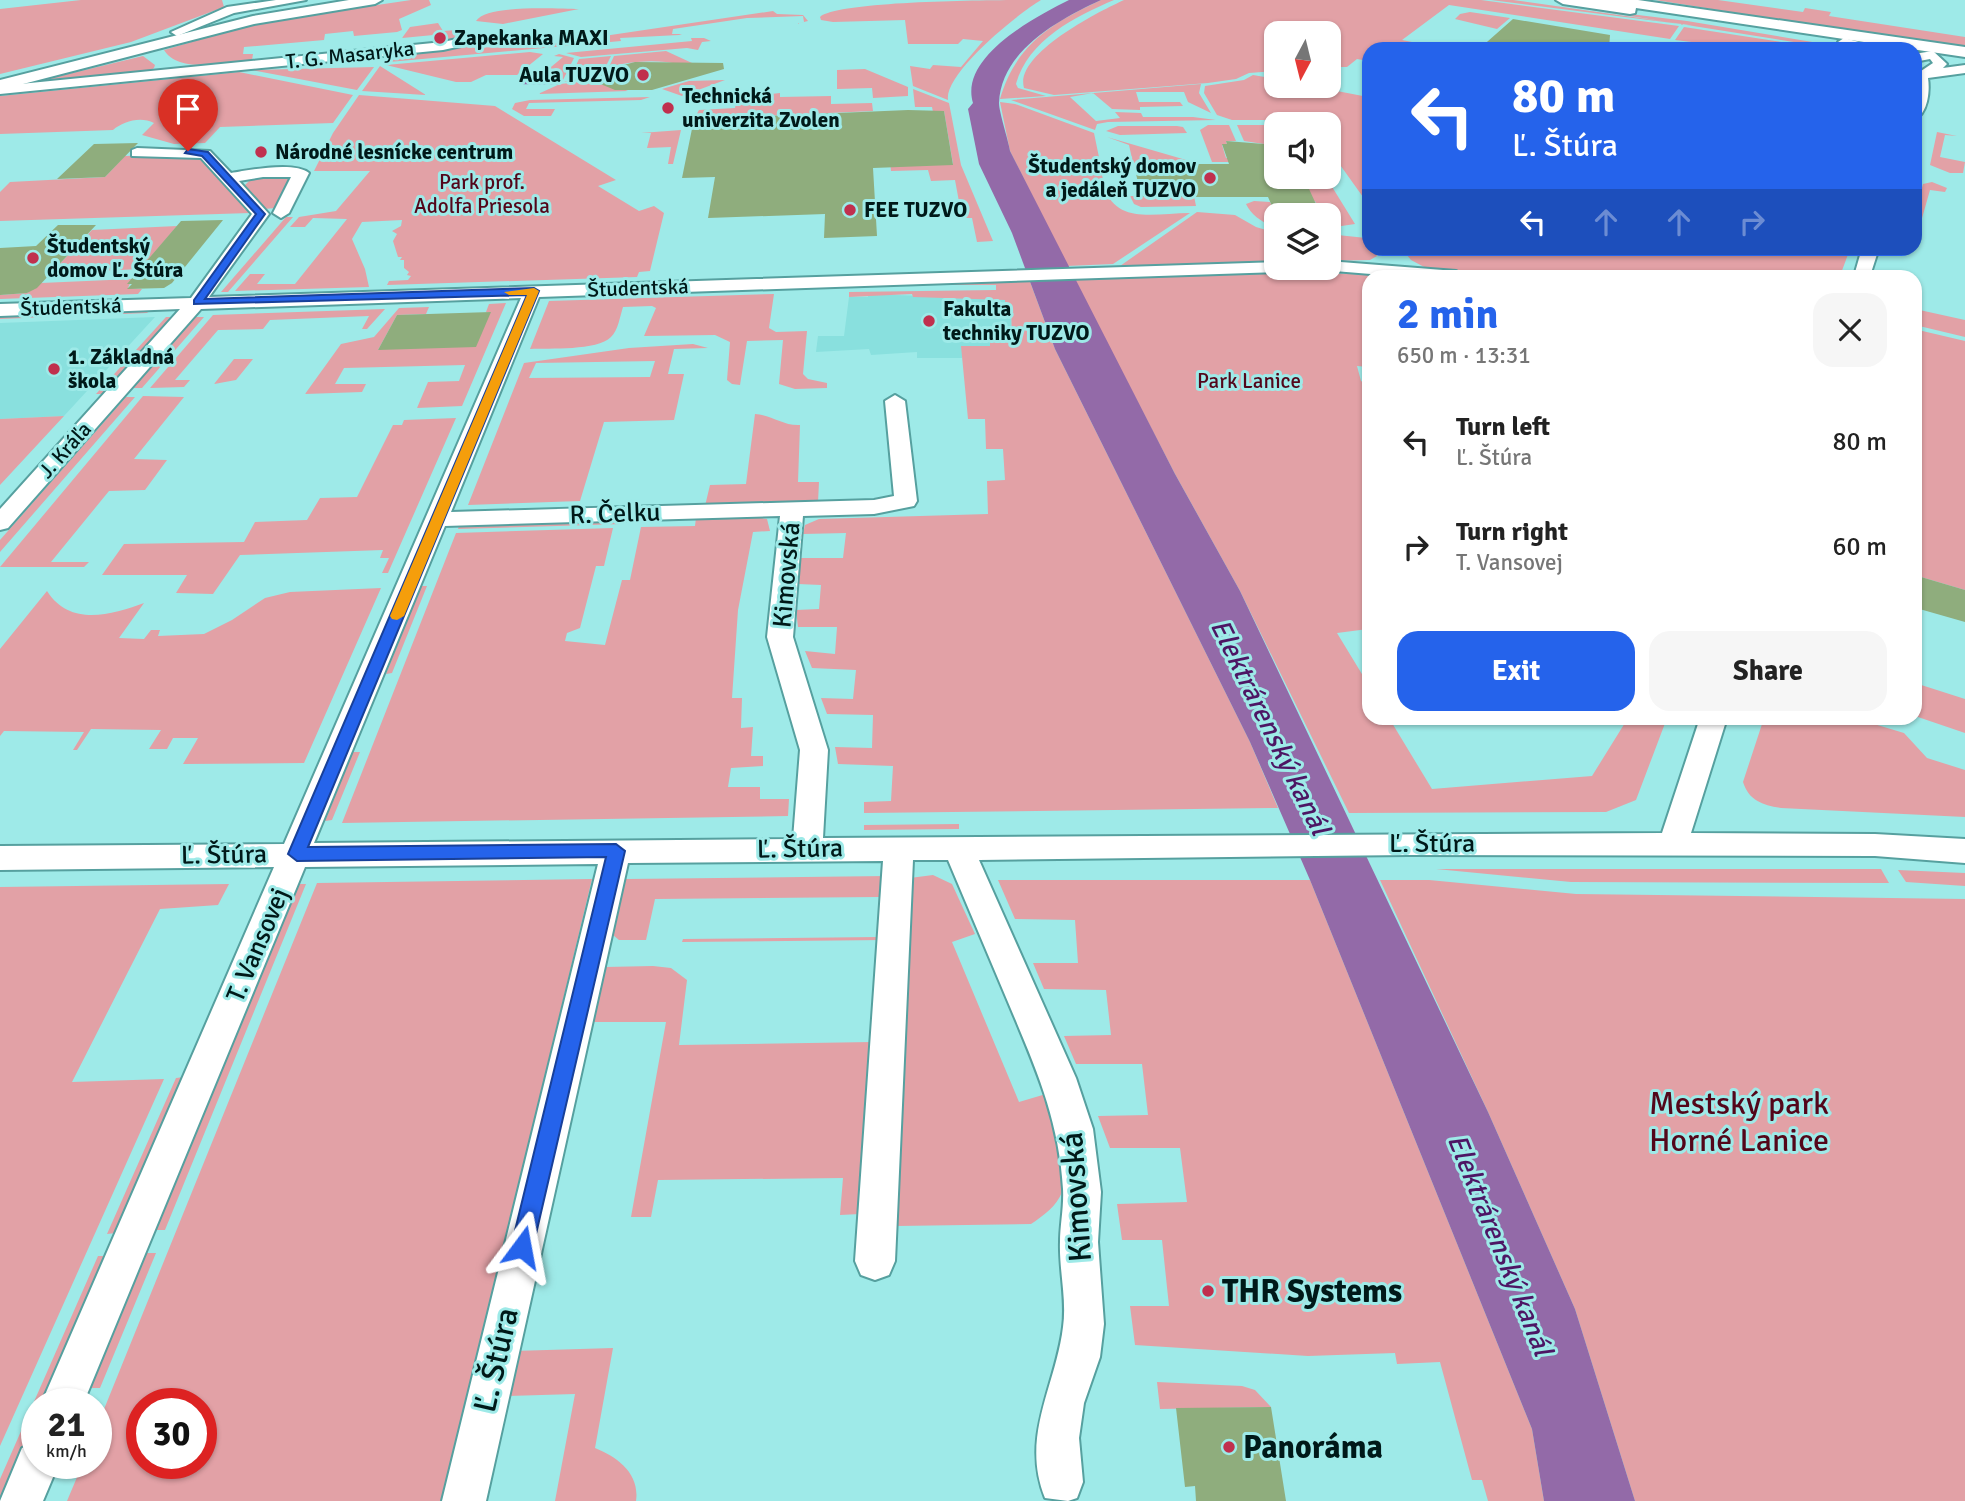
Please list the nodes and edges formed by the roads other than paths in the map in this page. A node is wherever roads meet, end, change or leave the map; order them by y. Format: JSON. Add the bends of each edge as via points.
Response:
{"nodes":[{"id":1,"x":300,"y":0,"type":"edge"},
{"id":2,"x":334,"y":0,"type":"edge"},
{"id":3,"x":375,"y":0,"type":"edge"},
{"id":4,"x":1563,"y":0,"type":"edge"},
{"id":5,"x":1609,"y":0,"type":"edge"},
{"id":6,"x":177,"y":32,"type":"junction"},
{"id":7,"x":471,"y":40,"type":"dead end"},
{"id":8,"x":1844,"y":42,"type":"edge"},
{"id":9,"x":1877,"y":42,"type":"edge"},
{"id":10,"x":143,"y":49,"type":"junction"},
{"id":11,"x":1922,"y":49,"type":"edge"},
{"id":12,"x":1935,"y":51,"type":"junction"},
{"id":13,"x":1965,"y":52,"type":"edge"},
{"id":14,"x":1922,"y":53,"type":"edge"},
{"id":15,"x":160,"y":59,"type":"junction"},
{"id":16,"x":1965,"y":60,"type":"edge"},
{"id":17,"x":229,"y":68,"type":"junction"},
{"id":18,"x":1965,"y":69,"type":"edge"},
{"id":19,"x":1922,"y":73,"type":"edge"},
{"id":20,"x":1922,"y":74,"type":"edge"},
{"id":21,"x":148,"y":75,"type":"junction"},
{"id":22,"x":0,"y":78,"type":"edge"},
{"id":23,"x":0,"y":88,"type":"edge"},
{"id":24,"x":137,"y":153,"type":"dead end"},
{"id":25,"x":229,"y":178,"type":"junction"},
{"id":26,"x":261,"y":214,"type":"junction"},
{"id":27,"x":1264,"y":267,"type":"edge"},
{"id":28,"x":1341,"y":267,"type":"edge"},
{"id":29,"x":1379,"y":270,"type":"edge"},
{"id":30,"x":534,"y":291,"type":"junction"},
{"id":31,"x":197,"y":302,"type":"junction"},
{"id":32,"x":0,"y":310,"type":"edge"},
{"id":33,"x":894,"y":401,"type":"dead end"},
{"id":34,"x":792,"y":509,"type":"junction"},
{"id":35,"x":438,"y":519,"type":"junction"},
{"id":36,"x":0,"y":523,"type":"edge"},
{"id":37,"x":1712,"y":725,"type":"edge"},
{"id":38,"x":1673,"y":844,"type":"junction"},
{"id":39,"x":958,"y":847,"type":"junction"},
{"id":40,"x":899,"y":848,"type":"junction"},
{"id":41,"x":807,"y":849,"type":"junction"},
{"id":42,"x":616,"y":851,"type":"junction"},
{"id":43,"x":1965,"y":851,"type":"edge"},
{"id":44,"x":297,"y":854,"type":"junction"},
{"id":45,"x":0,"y":858,"type":"edge"},
{"id":46,"x":875,"y":1261,"type":"dead end"},
{"id":47,"x":69,"y":1388,"type":"edge"},
{"id":48,"x":30,"y":1479,"type":"edge"},
{"id":49,"x":1061,"y":1482,"type":"dead end"},
{"id":50,"x":20,"y":1501,"type":"edge"},
{"id":51,"x":464,"y":1501,"type":"edge"}],
"edges":[{"from":1,"to":6,"type":"street","via":[[231,10]]},
{"from":2,"to":6,"type":"street"},
{"from":3,"to":10,"type":"street","name":"T. G. Masaryka","via":[[253,20]]},
{"from":4,"to":8,"type":"street"},
{"from":5,"to":9,"type":"street"},
{"from":6,"to":22,"type":"street"},
{"from":7,"to":17,"type":"street","name":"T. G. Masaryka"},
{"from":10,"to":15,"type":"street","name":"T. G. Masaryka"},
{"from":10,"to":23,"type":"street","name":"T. G. Masaryka"},
{"from":11,"to":12,"type":"street"},
{"from":12,"to":13,"type":"street"},
{"from":12,"to":14,"type":"street"},
{"from":12,"to":16,"type":"street"},
{"from":12,"to":19,"type":"street","via":[[1940,64]]},
{"from":15,"to":17,"type":"street","name":"T. G. Masaryka","via":[[179,66]]},
{"from":15,"to":21,"type":"street","via":[[165,67]]},
{"from":17,"to":21,"type":"street","name":"T. G. Masaryka"},
{"from":18,"to":20,"type":"street"},
{"from":21,"to":23,"type":"street","name":"T. G. Masaryka"},
{"from":24,"to":25,"type":"street","via":[[201,152]]},
{"from":25,"to":26,"type":"street"},
{"from":25,"to":26,"type":"street","via":[[301,173],[283,213]]},
{"from":26,"to":31,"type":"street","name":"J. Kráľa"},
{"from":27,"to":30,"type":"street","name":"Študentská"},
{"from":28,"to":29,"type":"street"},
{"from":30,"to":31,"type":"street","name":"Študentská"},
{"from":30,"to":35,"type":"street","name":"T. Vansovej"},
{"from":31,"to":32,"type":"street","name":"Študentská"},
{"from":31,"to":36,"type":"street","name":"J. Kráľa"},
{"from":33,"to":34,"type":"street","name":"Kimovská","via":[[906,501],[874,507]]},
{"from":34,"to":35,"type":"street","name":"R. Čelku"},
{"from":34,"to":41,"type":"street","name":"Kimovská","via":[[780,637],[814,750]]},
{"from":35,"to":44,"type":"street","name":"T. Vansovej"},
{"from":37,"to":38,"type":"street"},
{"from":38,"to":39,"type":"street","name":"Ľ. Štúra"},
{"from":38,"to":43,"type":"street","name":"Ľ. Štúra","via":[[1875,845]]},
{"from":39,"to":40,"type":"street","name":"Ľ. Štúra"},
{"from":39,"to":49,"type":"street","name":"Kimovská","via":[[1058,1078],[1075,1129],[1082,1192],[1079,1242],[1084,1324],[1079,1357],[1063,1403],[1058,1438]]},
{"from":40,"to":41,"type":"street","name":"Ľ. Štúra"},
{"from":40,"to":46,"type":"street"},
{"from":41,"to":42,"type":"street","name":"Ľ. Štúra"},
{"from":42,"to":44,"type":"street","name":"Ľ. Štúra"},
{"from":42,"to":51,"type":"street","name":"Ľ. Štúra"},
{"from":44,"to":45,"type":"street","name":"Ľ. Štúra"},
{"from":44,"to":47,"type":"street","name":"T. Vansovej"},
{"from":48,"to":50,"type":"street"}]}
